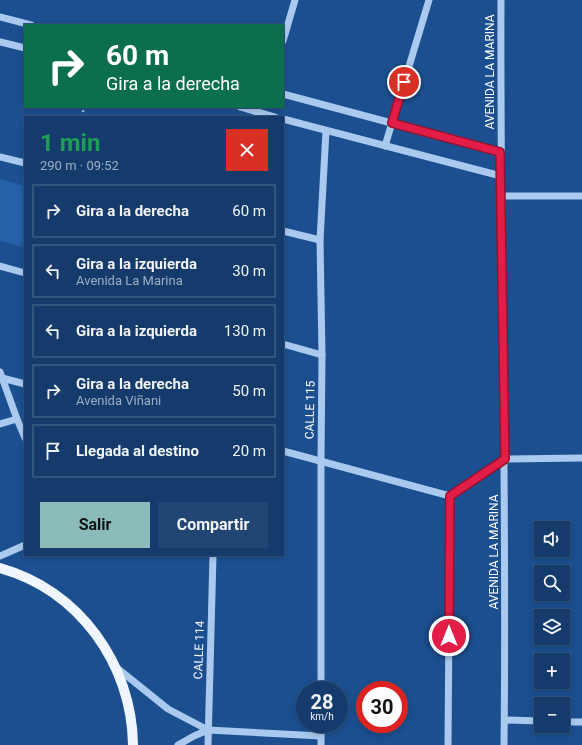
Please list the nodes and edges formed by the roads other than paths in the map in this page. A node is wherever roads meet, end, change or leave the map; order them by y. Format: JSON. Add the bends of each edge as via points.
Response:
{"nodes":[{"id":1,"x":295,"y":0,"type":"edge"},
{"id":2,"x":429,"y":0,"type":"edge"},
{"id":3,"x":501,"y":0,"type":"edge"},
{"id":4,"x":0,"y":17,"type":"edge"},
{"id":5,"x":27,"y":24,"type":"edge"},
{"id":6,"x":284,"y":38,"type":"edge"},
{"id":7,"x":0,"y":42,"type":"edge"},
{"id":8,"x":24,"y":48,"type":"edge"},
{"id":9,"x":284,"y":94,"type":"edge"},
{"id":10,"x":248,"y":108,"type":"edge"},
{"id":11,"x":263,"y":110,"type":"edge"},
{"id":12,"x":273,"y":116,"type":"edge"},
{"id":13,"x":284,"y":119,"type":"edge"},
{"id":14,"x":392,"y":123,"type":"junction"},
{"id":15,"x":326,"y":131,"type":"junction"},
{"id":16,"x":385,"y":146,"type":"junction"},
{"id":17,"x":500,"y":152,"type":"junction"},
{"id":18,"x":0,"y":157,"type":"edge"},
{"id":19,"x":24,"y":163,"type":"edge"},
{"id":20,"x":501,"y":176,"type":"junction"},
{"id":21,"x":501,"y":196,"type":"junction"},
{"id":22,"x":582,"y":196,"type":"edge"},
{"id":23,"x":284,"y":231,"type":"edge"},
{"id":24,"x":320,"y":240,"type":"junction"},
{"id":25,"x":0,"y":266,"type":"edge"},
{"id":26,"x":24,"y":273,"type":"edge"},
{"id":27,"x":284,"y":344,"type":"edge"},
{"id":28,"x":322,"y":355,"type":"junction"},
{"id":29,"x":1,"y":375,"type":"edge"},
{"id":30,"x":24,"y":384,"type":"edge"},
{"id":31,"x":17,"y":419,"type":"junction"},
{"id":32,"x":0,"y":424,"type":"edge"},
{"id":33,"x":24,"y":436,"type":"edge"},
{"id":34,"x":284,"y":451,"type":"edge"},
{"id":35,"x":582,"y":458,"type":"edge"},
{"id":36,"x":505,"y":459,"type":"junction"},
{"id":37,"x":321,"y":460,"type":"junction"},
{"id":38,"x":450,"y":496,"type":"junction"},
{"id":39,"x":24,"y":545,"type":"edge"},
{"id":40,"x":0,"y":556,"type":"edge"},
{"id":41,"x":213,"y":556,"type":"edge"},
{"id":42,"x":0,"y":568,"type":"edge"},
{"id":43,"x":116,"y":668,"type":"junction"},
{"id":44,"x":321,"y":681,"type":"edge"},
{"id":45,"x":505,"y":720,"type":"junction"},
{"id":46,"x":534,"y":721,"type":"edge"},
{"id":47,"x":570,"y":722,"type":"edge"},
{"id":48,"x":582,"y":722,"type":"edge"},
{"id":49,"x":208,"y":730,"type":"junction"},
{"id":50,"x":321,"y":736,"type":"joint"},
{"id":51,"x":133,"y":745,"type":"edge"},
{"id":52,"x":178,"y":745,"type":"edge"},
{"id":53,"x":208,"y":745,"type":"edge"},
{"id":54,"x":321,"y":745,"type":"edge"},
{"id":55,"x":448,"y":745,"type":"edge"},
{"id":56,"x":504,"y":745,"type":"edge"}],
"edges":[{"from":1,"to":6,"type":"street"},
{"from":2,"to":14,"type":"street"},
{"from":3,"to":17,"type":"street","name":"AVENIDA LA MARINA"},
{"from":4,"to":5,"type":"street"},
{"from":7,"to":8,"type":"street"},
{"from":9,"to":14,"type":"street"},
{"from":10,"to":11,"type":"street"},
{"from":11,"to":12,"type":"street"},
{"from":13,"to":15,"type":"street"},
{"from":14,"to":16,"type":"street"},
{"from":14,"to":17,"type":"street"},
{"from":15,"to":16,"type":"street"},
{"from":15,"to":24,"type":"street","name":"CALLE 115"},
{"from":16,"to":20,"type":"street"},
{"from":17,"to":20,"type":"street","name":"AVENIDA LA MARINA"},
{"from":18,"to":19,"type":"street"},
{"from":20,"to":21,"type":"street","name":"AVENIDA LA MARINA"},
{"from":21,"to":22,"type":"street"},
{"from":21,"to":36,"type":"street","name":"AVENIDA LA MARINA"},
{"from":23,"to":24,"type":"street"},
{"from":24,"to":28,"type":"street","name":"CALLE 115"},
{"from":25,"to":26,"type":"street"},
{"from":27,"to":28,"type":"street"},
{"from":28,"to":37,"type":"street","name":"CALLE 115"},
{"from":29,"to":30,"type":"street"},
{"from":29,"to":31,"type":"street"},
{"from":31,"to":32,"type":"street"},
{"from":31,"to":33,"type":"street"},
{"from":34,"to":37,"type":"street"},
{"from":35,"to":36,"type":"street"},
{"from":36,"to":38,"type":"street"},
{"from":36,"to":45,"type":"street","name":"AVENIDA LA MARINA"},
{"from":37,"to":38,"type":"street"},
{"from":37,"to":44,"type":"street","name":"CALLE 115"},
{"from":38,"to":55,"type":"street"},
{"from":39,"to":40,"type":"street"},
{"from":41,"to":49,"type":"street","name":"CALLE 114"},
{"from":42,"to":43,"type":"main road","via":[[28,578],[64,601],[94,631]]},
{"from":43,"to":49,"type":"street","via":[[168,709]]},
{"from":43,"to":51,"type":"main road","via":[[130,709]]},
{"from":45,"to":46,"type":"street"},
{"from":45,"to":56,"type":"street","name":"AVENIDA LA MARINA"},
{"from":47,"to":48,"type":"street"},
{"from":49,"to":50,"type":"street"},
{"from":49,"to":52,"type":"street"},
{"from":49,"to":53,"type":"street","name":"CALLE 114"},
{"from":50,"to":54,"type":"street"}]}
